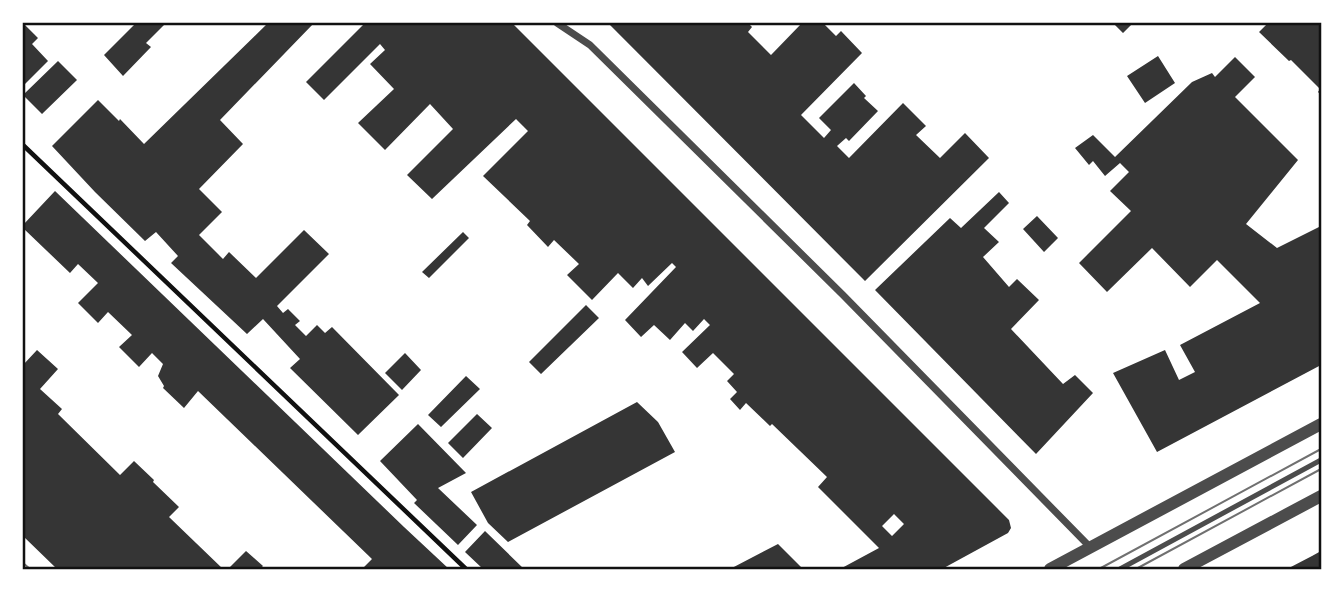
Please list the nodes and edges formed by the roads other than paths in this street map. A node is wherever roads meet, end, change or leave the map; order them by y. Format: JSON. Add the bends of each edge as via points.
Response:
{"nodes":[{"id":1,"x":557,"y":23,"type":"edge"},
{"id":2,"x":1321,"y":424,"type":"edge"},
{"id":3,"x":1321,"y":460,"type":"edge"},
{"id":4,"x":1321,"y":496,"type":"edge"},
{"id":5,"x":1090,"y":547,"type":"junction"},
{"id":6,"x":1050,"y":569,"type":"edge"},
{"id":7,"x":1120,"y":569,"type":"edge"},
{"id":8,"x":1184,"y":569,"type":"edge"}],
"edges":[{"from":1,"to":5,"type":"street","via":[[600,54]]},
{"from":2,"to":5,"type":"street"},
{"from":3,"to":7,"type":"lane"},
{"from":4,"to":8,"type":"street"},
{"from":5,"to":6,"type":"street"}]}
